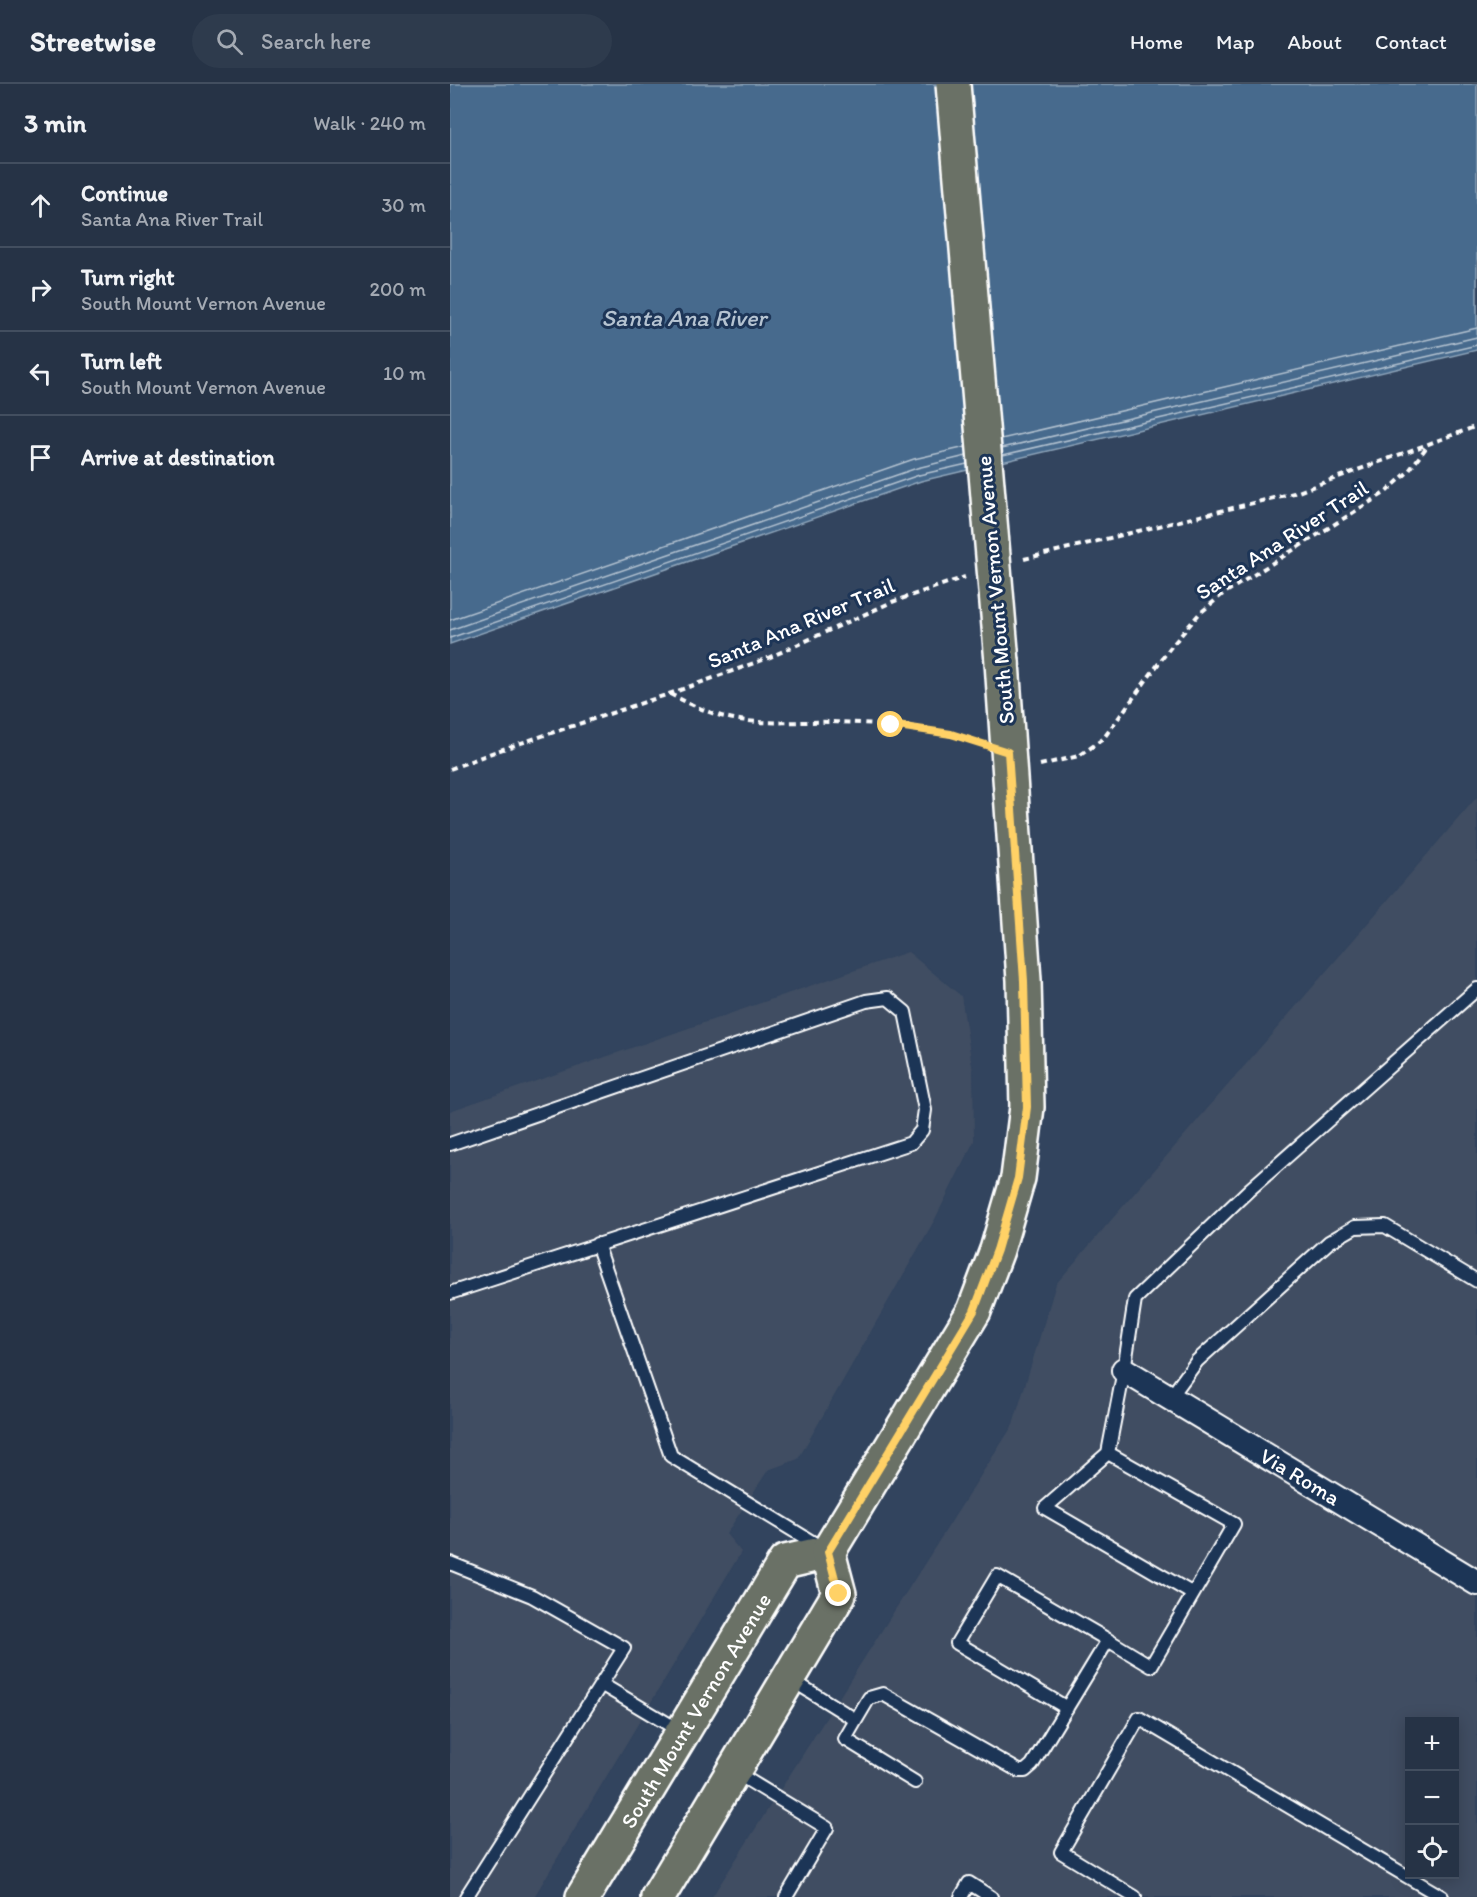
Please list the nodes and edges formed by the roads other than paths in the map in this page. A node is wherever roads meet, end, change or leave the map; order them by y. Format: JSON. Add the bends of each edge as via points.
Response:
{"nodes":[{"id":1,"x":953,"y":84,"type":"edge"},
{"id":2,"x":1477,"y":989,"type":"edge"},
{"id":3,"x":450,"y":1144,"type":"edge"},
{"id":4,"x":597,"y":1244,"type":"junction"},
{"id":5,"x":1477,"y":1281,"type":"edge"},
{"id":6,"x":450,"y":1293,"type":"edge"},
{"id":7,"x":1124,"y":1370,"type":"junction"},
{"id":8,"x":1170,"y":1398,"type":"junction"},
{"id":9,"x":1108,"y":1453,"type":"junction"},
{"id":10,"x":828,"y":1552,"type":"junction"},
{"id":11,"x":450,"y":1563,"type":"edge"},
{"id":12,"x":1477,"y":1583,"type":"edge"},
{"id":13,"x":1193,"y":1594,"type":"junction"},
{"id":14,"x":1108,"y":1640,"type":"junction"},
{"id":15,"x":789,"y":1678,"type":"junction"},
{"id":16,"x":601,"y":1684,"type":"junction"},
{"id":17,"x":1067,"y":1708,"type":"junction"},
{"id":18,"x":856,"y":1720,"type":"junction"},
{"id":19,"x":682,"y":1733,"type":"junction"},
{"id":20,"x":733,"y":1771,"type":"junction"},
{"id":21,"x":915,"y":1782,"type":"dead end"},
{"id":22,"x":466,"y":1897,"type":"edge"},
{"id":23,"x":583,"y":1897,"type":"edge"},
{"id":24,"x":658,"y":1897,"type":"edge"},
{"id":25,"x":786,"y":1897,"type":"edge"},
{"id":26,"x":961,"y":1897,"type":"edge"},
{"id":27,"x":991,"y":1897,"type":"edge"},
{"id":28,"x":1135,"y":1897,"type":"edge"},
{"id":29,"x":1442,"y":1897,"type":"edge"}],
"edges":[{"from":1,"to":10,"type":"main road","name":"South Mount Vernon Avenue","bridge":true,"via":[[1002,662],[1024,981],[1027,1107],[1018,1178],[974,1311]]},
{"from":2,"to":7,"type":"lane","via":[[1257,1183],[1135,1299]]},
{"from":3,"to":4,"type":"lane","via":[[866,1001],[888,998],[905,1012],[925,1110],[922,1130],[911,1143]]},
{"from":4,"to":6,"type":"lane"},
{"from":4,"to":10,"type":"lane","via":[[671,1456]]},
{"from":5,"to":8,"type":"lane","via":[[1385,1226],[1355,1227],[1329,1242],[1197,1361]]},
{"from":7,"to":8,"type":"street","name":"Via Roma"},
{"from":7,"to":9,"type":"lane"},
{"from":8,"to":12,"type":"street","name":"Via Roma"},
{"from":9,"to":13,"type":"lane","via":[[1234,1524]]},
{"from":9,"to":13,"type":"lane","via":[[1045,1508]]},
{"from":10,"to":15,"type":"main road","via":[[839,1594]]},
{"from":10,"to":19,"type":"main road","name":"South Mount Vernon Avenue","via":[[785,1562]]},
{"from":11,"to":16,"type":"lane","via":[[532,1596],[624,1648]]},
{"from":13,"to":14,"type":"lane","via":[[1151,1666]]},
{"from":14,"to":17,"type":"lane"},
{"from":14,"to":17,"type":"lane","via":[[997,1576],[957,1643]]},
{"from":15,"to":18,"type":"lane"},
{"from":15,"to":20,"type":"main road"},
{"from":16,"to":19,"type":"lane"},
{"from":16,"to":22,"type":"lane"},
{"from":17,"to":18,"type":"lane","via":[[1025,1771],[884,1694],[869,1698]]},
{"from":18,"to":21,"type":"lane","via":[[845,1739]]},
{"from":19,"to":23,"type":"main road","name":"South Mount Vernon Avenue"},
{"from":20,"to":24,"type":"main road"},
{"from":20,"to":25,"type":"lane","via":[[827,1828]]},
{"from":26,"to":27,"type":"lane","via":[[969,1883]]},
{"from":28,"to":29,"type":"lane","via":[[1061,1852],[1139,1718]]}]}
